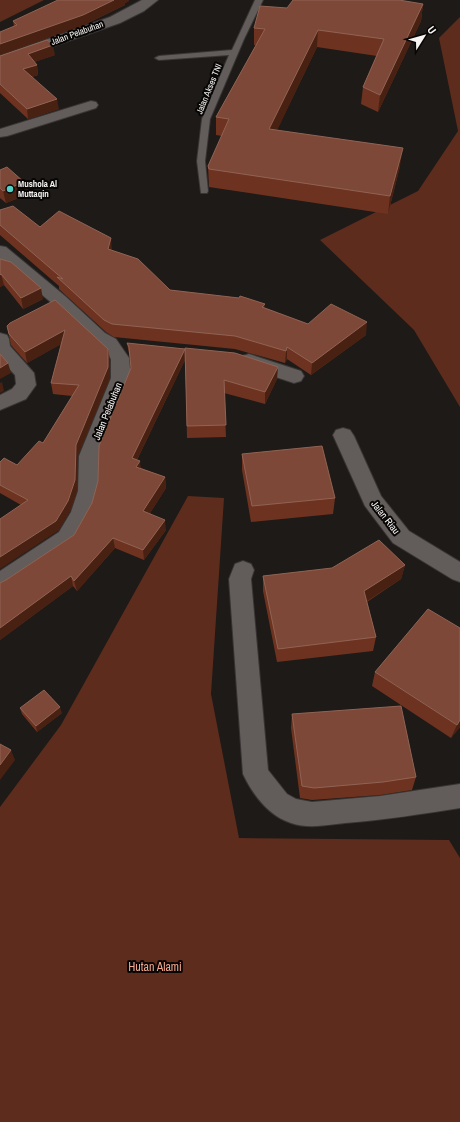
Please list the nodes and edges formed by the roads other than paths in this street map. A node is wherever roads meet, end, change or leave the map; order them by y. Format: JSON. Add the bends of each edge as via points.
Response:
{"nodes":[{"id":1,"x":151,"y":0,"type":"edge"},
{"id":2,"x":259,"y":0,"type":"edge"},
{"id":3,"x":234,"y":52,"type":"junction"},
{"id":4,"x":159,"y":58,"type":"dead end"},
{"id":5,"x":0,"y":61,"type":"edge"},
{"id":6,"x":91,"y":105,"type":"dead end"},
{"id":7,"x":1,"y":131,"type":"edge"},
{"id":8,"x":204,"y":191,"type":"dead end"},
{"id":9,"x":0,"y":251,"type":"edge"},
{"id":10,"x":4,"y":334,"type":"edge"},
{"id":11,"x":109,"y":344,"type":"junction"},
{"id":12,"x":132,"y":347,"type":"edge"},
{"id":13,"x":235,"y":357,"type":"edge"},
{"id":14,"x":294,"y":376,"type":"dead end"},
{"id":15,"x":0,"y":403,"type":"edge"},
{"id":16,"x":343,"y":434,"type":"dead end"},
{"id":17,"x":243,"y":570,"type":"dead end"},
{"id":18,"x":460,"y":573,"type":"edge"},
{"id":19,"x":0,"y":583,"type":"edge"},
{"id":20,"x":460,"y":796,"type":"edge"}],
"edges":[{"from":1,"to":5,"type":"street","name":"Jalan Pelabuhan","via":[[115,20]]},
{"from":2,"to":3,"type":"lane","name":"Jalan Akses TNI"},
{"from":3,"to":4,"type":"lane"},
{"from":3,"to":8,"type":"lane","name":"Jalan Akses TNI","via":[[206,119],[201,161]]},
{"from":6,"to":7,"type":"street"},
{"from":9,"to":11,"type":"street","name":"Jalan Pelabuhan","via":[[52,303]]},
{"from":10,"to":15,"type":"street","via":[[1,348],[24,373],[26,385],[19,394]]},
{"from":11,"to":12,"type":"street"},
{"from":11,"to":19,"type":"street","name":"Jalan Pelabuhan","via":[[120,358],[120,378],[89,456],[88,491],[82,513],[67,538]]},
{"from":13,"to":14,"type":"street"},
{"from":16,"to":18,"type":"street","name":"Jalan Riau","via":[[372,500],[401,537]]},
{"from":17,"to":20,"type":"street","via":[[240,578],[256,774],[278,803],[292,811],[312,814],[380,808]]}]}
